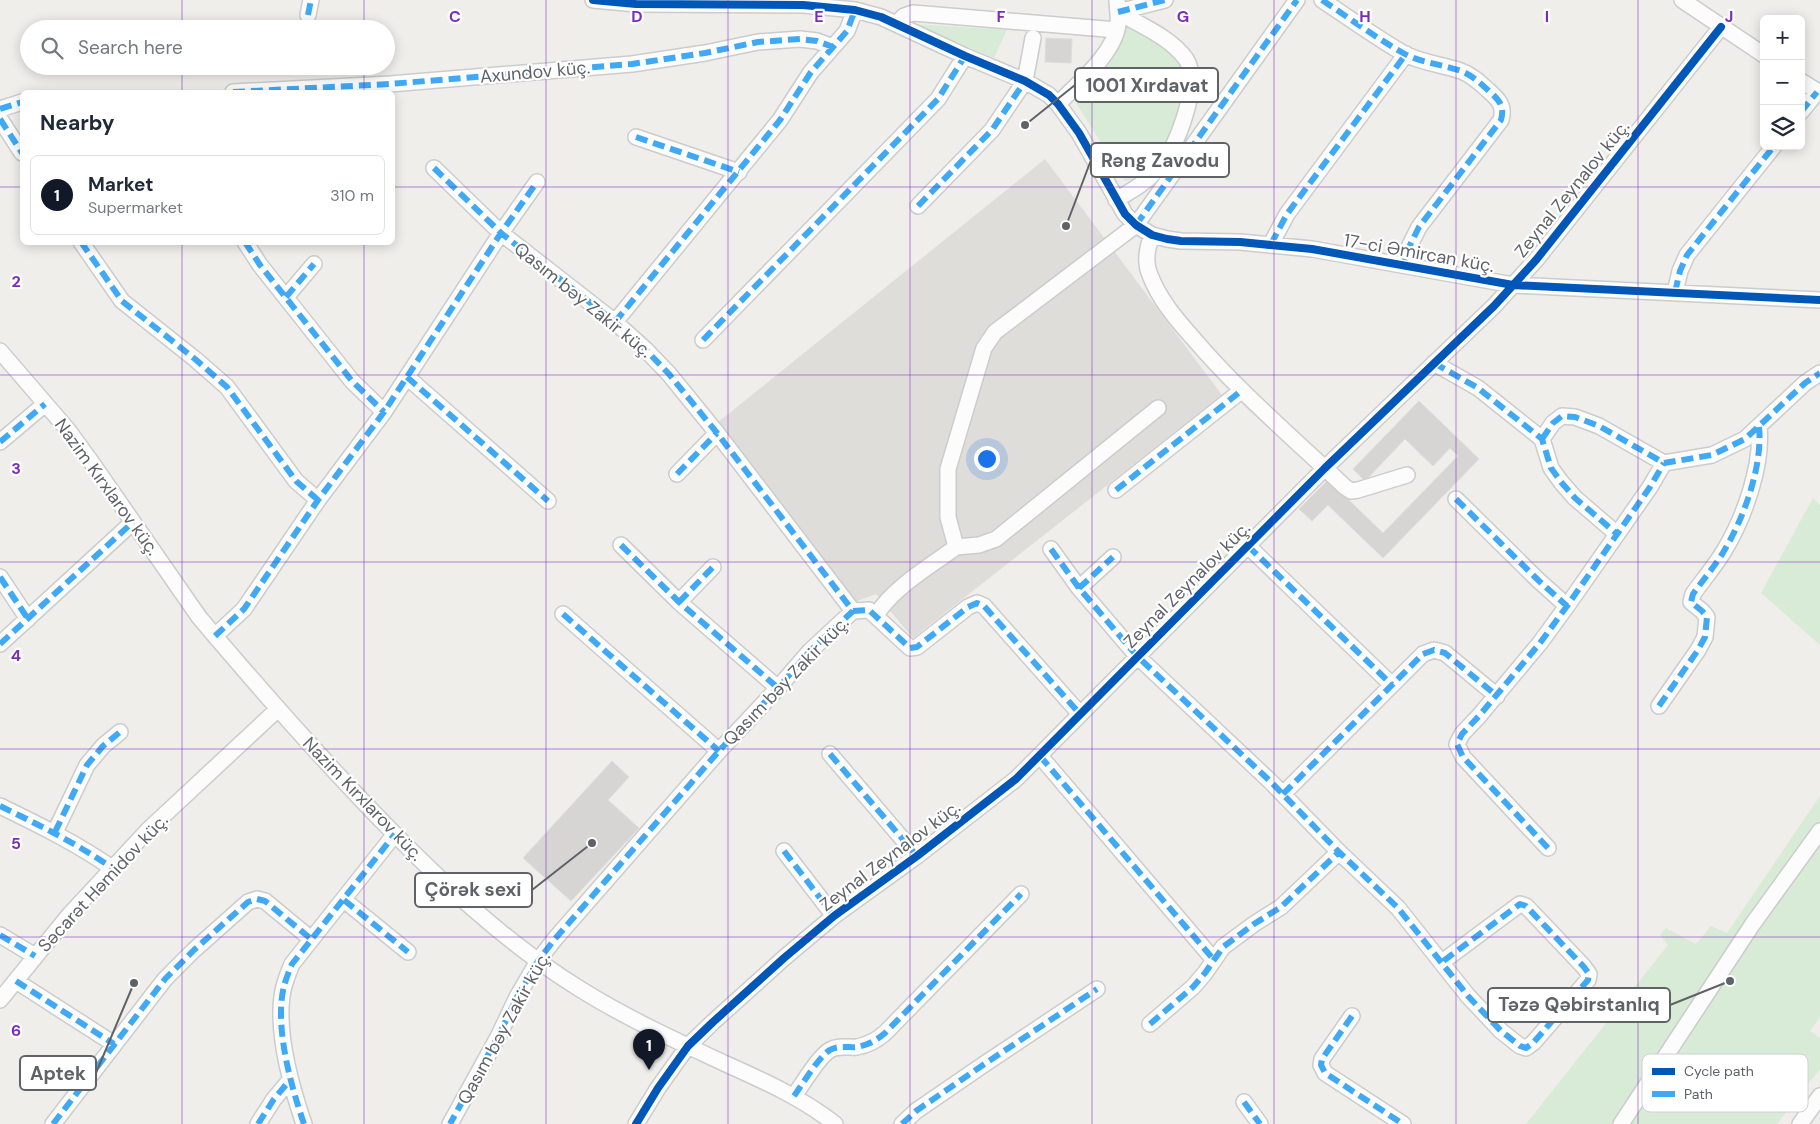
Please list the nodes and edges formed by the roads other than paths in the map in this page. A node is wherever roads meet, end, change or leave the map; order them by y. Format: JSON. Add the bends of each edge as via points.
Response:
{"nodes":[{"id":1,"x":593,"y":0,"type":"edge"},
{"id":2,"x":1165,"y":0,"type":"edge"},
{"id":3,"x":1297,"y":0,"type":"edge"},
{"id":4,"x":1322,"y":0,"type":"edge"},
{"id":5,"x":1682,"y":0,"type":"edge"},
{"id":6,"x":804,"y":2,"type":"edge"},
{"id":7,"x":1117,"y":6,"type":"edge"},
{"id":8,"x":855,"y":10,"type":"junction"},
{"id":9,"x":896,"y":24,"type":"junction"},
{"id":10,"x":1721,"y":26,"type":"junction"},
{"id":11,"x":1117,"y":30,"type":"junction"},
{"id":12,"x":1033,"y":38,"type":"dead end"},
{"id":13,"x":833,"y":47,"type":"junction"},
{"id":14,"x":1760,"y":52,"type":"edge"},
{"id":15,"x":1406,"y":54,"type":"junction"},
{"id":16,"x":965,"y":56,"type":"junction"},
{"id":17,"x":1026,"y":81,"type":"junction"},
{"id":18,"x":1805,"y":84,"type":"edge"},
{"id":19,"x":304,"y":90,"type":"edge"},
{"id":20,"x":1819,"y":93,"type":"edge"},
{"id":21,"x":20,"y":103,"type":"edge"},
{"id":22,"x":1058,"y":104,"type":"junction"},
{"id":23,"x":1805,"y":108,"type":"edge"},
{"id":24,"x":0,"y":109,"type":"edge"},
{"id":25,"x":0,"y":119,"type":"edge"},
{"id":26,"x":636,"y":137,"type":"dead end"},
{"id":27,"x":20,"y":150,"type":"edge"},
{"id":28,"x":1771,"y":150,"type":"edge"},
{"id":29,"x":434,"y":168,"type":"dead end"},
{"id":30,"x":739,"y":172,"type":"junction"},
{"id":31,"x":537,"y":182,"type":"dead end"},
{"id":32,"x":1116,"y":200,"type":"junction"},
{"id":33,"x":918,"y":206,"type":"dead end"},
{"id":34,"x":1136,"y":225,"type":"junction"},
{"id":35,"x":501,"y":233,"type":"junction"},
{"id":36,"x":1152,"y":235,"type":"junction"},
{"id":37,"x":1271,"y":244,"type":"junction"},
{"id":38,"x":83,"y":245,"type":"edge"},
{"id":39,"x":247,"y":245,"type":"edge"},
{"id":40,"x":314,"y":264,"type":"dead end"},
{"id":41,"x":1403,"y":265,"type":"junction"},
{"id":42,"x":1513,"y":285,"type":"junction"},
{"id":43,"x":1675,"y":292,"type":"junction"},
{"id":44,"x":1819,"y":296,"type":"edge"},
{"id":45,"x":286,"y":297,"type":"junction"},
{"id":46,"x":615,"y":322,"type":"junction"},
{"id":47,"x":703,"y":340,"type":"dead end"},
{"id":48,"x":0,"y":351,"type":"edge"},
{"id":49,"x":1434,"y":363,"type":"junction"},
{"id":50,"x":1820,"y":372,"type":"edge"},
{"id":51,"x":407,"y":377,"type":"junction"},
{"id":52,"x":1241,"y":391,"type":"junction"},
{"id":53,"x":45,"y":404,"type":"junction"},
{"id":54,"x":1158,"y":408,"type":"dead end"},
{"id":55,"x":384,"y":412,"type":"junction"},
{"id":56,"x":1759,"y":427,"type":"junction"},
{"id":57,"x":717,"y":433,"type":"junction"},
{"id":58,"x":1542,"y":439,"type":"junction"},
{"id":59,"x":0,"y":442,"type":"edge"},
{"id":60,"x":1664,"y":463,"type":"junction"},
{"id":61,"x":1325,"y":468,"type":"junction"},
{"id":62,"x":677,"y":474,"type":"dead end"},
{"id":63,"x":1407,"y":475,"type":"dead end"},
{"id":64,"x":1116,"y":490,"type":"dead end"},
{"id":65,"x":1456,"y":499,"type":"dead end"},
{"id":66,"x":318,"y":500,"type":"junction"},
{"id":67,"x":548,"y":501,"type":"dead end"},
{"id":68,"x":133,"y":522,"type":"junction"},
{"id":69,"x":1617,"y":534,"type":"junction"},
{"id":70,"x":621,"y":545,"type":"dead end"},
{"id":71,"x":1248,"y":546,"type":"junction"},
{"id":72,"x":956,"y":547,"type":"junction"},
{"id":73,"x":1051,"y":549,"type":"dead end"},
{"id":74,"x":1113,"y":557,"type":"dead end"},
{"id":75,"x":713,"y":567,"type":"dead end"},
{"id":76,"x":0,"y":577,"type":"edge"},
{"id":77,"x":1079,"y":588,"type":"junction"},
{"id":78,"x":679,"y":602,"type":"junction"},
{"id":79,"x":1567,"y":606,"type":"junction"},
{"id":80,"x":853,"y":611,"type":"junction"},
{"id":81,"x":563,"y":614,"type":"dead end"},
{"id":82,"x":876,"y":615,"type":"junction"},
{"id":83,"x":28,"y":619,"type":"junction"},
{"id":84,"x":215,"y":636,"type":"junction"},
{"id":85,"x":0,"y":644,"type":"edge"},
{"id":86,"x":1137,"y":656,"type":"junction"},
{"id":87,"x":1392,"y":685,"type":"junction"},
{"id":88,"x":778,"y":688,"type":"junction"},
{"id":89,"x":1497,"y":696,"type":"junction"},
{"id":90,"x":1659,"y":706,"type":"dead end"},
{"id":91,"x":278,"y":709,"type":"junction"},
{"id":92,"x":1080,"y":714,"type":"junction"},
{"id":93,"x":120,"y":732,"type":"dead end"},
{"id":94,"x":719,"y":751,"type":"junction"},
{"id":95,"x":830,"y":754,"type":"dead end"},
{"id":96,"x":1040,"y":756,"type":"junction"},
{"id":97,"x":1283,"y":794,"type":"junction"},
{"id":98,"x":0,"y":806,"type":"edge"},
{"id":99,"x":1820,"y":831,"type":"edge"},
{"id":100,"x":55,"y":832,"type":"junction"},
{"id":101,"x":394,"y":834,"type":"junction"},
{"id":102,"x":1548,"y":848,"type":"dead end"},
{"id":103,"x":784,"y":851,"type":"dead end"},
{"id":104,"x":1338,"y":852,"type":"junction"},
{"id":105,"x":917,"y":856,"type":"junction"},
{"id":106,"x":112,"y":868,"type":"junction"},
{"id":107,"x":1021,"y":894,"type":"dead end"},
{"id":108,"x":344,"y":900,"type":"junction"},
{"id":109,"x":834,"y":916,"type":"junction"},
{"id":110,"x":0,"y":936,"type":"edge"},
{"id":111,"x":311,"y":939,"type":"junction"},
{"id":112,"x":408,"y":952,"type":"dead end"},
{"id":113,"x":36,"y":956,"type":"junction"},
{"id":114,"x":1214,"y":960,"type":"junction"},
{"id":115,"x":538,"y":962,"type":"junction"},
{"id":116,"x":1442,"y":962,"type":"junction"},
{"id":117,"x":16,"y":981,"type":"junction"},
{"id":118,"x":1097,"y":989,"type":"dead end"},
{"id":119,"x":0,"y":1000,"type":"edge"},
{"id":120,"x":1352,"y":1016,"type":"dead end"},
{"id":121,"x":1150,"y":1024,"type":"dead end"},
{"id":122,"x":114,"y":1044,"type":"junction"},
{"id":123,"x":688,"y":1046,"type":"junction"},
{"id":124,"x":1667,"y":1054,"type":"edge"},
{"id":125,"x":290,"y":1080,"type":"junction"},
{"id":126,"x":1642,"y":1092,"type":"edge"},
{"id":127,"x":794,"y":1096,"type":"junction"},
{"id":128,"x":1820,"y":1096,"type":"edge"},
{"id":129,"x":1244,"y":1102,"type":"dead end"},
{"id":130,"x":53,"y":1124,"type":"edge"},
{"id":131,"x":258,"y":1124,"type":"edge"},
{"id":132,"x":304,"y":1124,"type":"edge"},
{"id":133,"x":450,"y":1124,"type":"edge"},
{"id":134,"x":636,"y":1124,"type":"edge"},
{"id":135,"x":835,"y":1124,"type":"edge"},
{"id":136,"x":902,"y":1124,"type":"edge"},
{"id":137,"x":1260,"y":1124,"type":"edge"},
{"id":138,"x":1402,"y":1124,"type":"edge"},
{"id":139,"x":1621,"y":1124,"type":"edge"},
{"id":140,"x":1800,"y":1124,"type":"edge"}],
"edges":[{"from":1,"to":6,"type":"street","name":"17-ci Əmircan küç.","via":[[636,4]]},
{"from":2,"to":7,"type":"street"},
{"from":3,"to":34,"type":"street"},
{"from":4,"to":15,"type":"street"},
{"from":5,"to":10,"type":"street"},
{"from":6,"to":8,"type":"street","name":"17-ci Əmircan küç."},
{"from":7,"to":11,"type":"street"},
{"from":7,"to":32,"type":"street","via":[[1176,49],[1192,72],[1192,85],[1184,120],[1167,158],[1149,178]]},
{"from":8,"to":9,"type":"street","name":"17-ci Əmircan küç."},
{"from":8,"to":13,"type":"street","via":[[847,32]]},
{"from":9,"to":11,"type":"street","via":[[913,13]]},
{"from":9,"to":16,"type":"street","name":"17-ci Əmircan küç."},
{"from":10,"to":14,"type":"street"},
{"from":10,"to":42,"type":"street","name":"Zeynal Zeynalov küç."},
{"from":11,"to":22,"type":"street","via":[[1103,57]]},
{"from":12,"to":17,"type":"street"},
{"from":13,"to":19,"type":"street","name":"Axundov küç.","via":[[800,39],[758,42],[632,64]]},
{"from":13,"to":30,"type":"street","via":[[811,72],[785,113]]},
{"from":15,"to":37,"type":"street","via":[[1287,214]]},
{"from":15,"to":41,"type":"street","via":[[1474,78],[1500,101],[1504,111],[1501,120],[1419,227]]},
{"from":16,"to":17,"type":"street","name":"17-ci Əmircan küç."},
{"from":16,"to":47,"type":"street","via":[[938,98]]},
{"from":17,"to":22,"type":"street","name":"17-ci Əmircan küç."},
{"from":17,"to":33,"type":"street","via":[[992,130]]},
{"from":18,"to":20,"type":"street"},
{"from":20,"to":23,"type":"street"},
{"from":21,"to":24,"type":"street"},
{"from":22,"to":32,"type":"street","name":"17-ci Əmircan küç.","via":[[1079,133]]},
{"from":25,"to":27,"type":"street"},
{"from":26,"to":30,"type":"street"},
{"from":28,"to":43,"type":"street","via":[[1687,255]]},
{"from":29,"to":35,"type":"street","name":"Qasım bəy Zakir küç."},
{"from":30,"to":46,"type":"street"},
{"from":31,"to":35,"type":"street"},
{"from":32,"to":34,"type":"street","name":"17-ci Əmircan küç."},
{"from":34,"to":36,"type":"street","name":"17-ci Əmircan küç."},
{"from":34,"to":72,"type":"street","via":[[995,332],[984,348],[948,469],[948,517]]},
{"from":35,"to":46,"type":"street","name":"Qasım bəy Zakir küç."},
{"from":35,"to":51,"type":"street"},
{"from":36,"to":37,"type":"street","name":"17-ci Əmircan küç.","via":[[1181,241]]},
{"from":36,"to":52,"type":"street","via":[[1146,260],[1158,293],[1217,367]]},
{"from":37,"to":41,"type":"street","name":"17-ci Əmircan küç."},
{"from":38,"to":66,"type":"street","via":[[122,301],[227,387],[296,481]]},
{"from":39,"to":45,"type":"street"},
{"from":40,"to":45,"type":"street"},
{"from":41,"to":42,"type":"street","name":"17-ci Əmircan küç."},
{"from":42,"to":43,"type":"street","name":"17-ci Əmircan küç."},
{"from":42,"to":49,"type":"street","name":"Zeynal Zeynalov küç."},
{"from":43,"to":44,"type":"street","name":"17-ci Əmircan küç."},
{"from":45,"to":55,"type":"street","via":[[352,381]]},
{"from":46,"to":57,"type":"street","name":"Qasım bəy Zakir küç.","via":[[669,374]]},
{"from":48,"to":53,"type":"street","name":"Nazim Kırxlarov küç."},
{"from":49,"to":58,"type":"street","via":[[1478,388]]},
{"from":49,"to":61,"type":"street","name":"Zeynal Zeynalov küç."},
{"from":50,"to":56,"type":"street"},
{"from":51,"to":55,"type":"street"},
{"from":51,"to":67,"type":"street"},
{"from":52,"to":61,"type":"street"},
{"from":52,"to":64,"type":"street"},
{"from":53,"to":59,"type":"street"},
{"from":53,"to":68,"type":"street","name":"Nazim Kırxlarov küç."},
{"from":54,"to":72,"type":"street","via":[[996,539]]},
{"from":55,"to":66,"type":"street"},
{"from":56,"to":60,"type":"street","via":[[1745,440],[1712,455]]},
{"from":56,"to":90,"type":"street","via":[[1760,443],[1753,483],[1735,531],[1692,594],[1691,602],[1707,617],[1705,637]]},
{"from":57,"to":62,"type":"street"},
{"from":57,"to":80,"type":"street","name":"Qasım bəy Zakir küç."},
{"from":58,"to":60,"type":"street","via":[[1562,416],[1575,417],[1600,426]]},
{"from":58,"to":69,"type":"street","via":[[1551,468],[1560,482]]},
{"from":60,"to":69,"type":"street"},
{"from":61,"to":63,"type":"street","via":[[1351,490]]},
{"from":61,"to":71,"type":"street","name":"Zeynal Zeynalov küç."},
{"from":65,"to":79,"type":"street"},
{"from":66,"to":84,"type":"street","via":[[244,609]]},
{"from":68,"to":83,"type":"street"},
{"from":68,"to":84,"type":"street","name":"Nazim Kırxlarov küç."},
{"from":69,"to":79,"type":"street"},
{"from":70,"to":78,"type":"street"},
{"from":71,"to":86,"type":"street","name":"Zeynal Zeynalov küç."},
{"from":71,"to":87,"type":"street"},
{"from":72,"to":82,"type":"street","via":[[895,591]]},
{"from":73,"to":77,"type":"street"},
{"from":74,"to":77,"type":"street"},
{"from":75,"to":78,"type":"street"},
{"from":76,"to":83,"type":"street"},
{"from":77,"to":86,"type":"street"},
{"from":78,"to":88,"type":"street"},
{"from":79,"to":89,"type":"street"},
{"from":80,"to":82,"type":"street","via":[[869,610]]},
{"from":80,"to":88,"type":"street","name":"Qasım bəy Zakir küç.","via":[[810,651]]},
{"from":81,"to":94,"type":"street"},
{"from":82,"to":92,"type":"street","via":[[910,648],[917,647],[968,607],[976,603],[984,606]]},
{"from":83,"to":85,"type":"street"},
{"from":84,"to":91,"type":"street","name":"Nazim Kırxlarov küç."},
{"from":86,"to":92,"type":"street","name":"Zeynal Zeynalov küç."},
{"from":86,"to":97,"type":"street"},
{"from":87,"to":89,"type":"street","via":[[1423,654],[1434,650],[1445,653]]},
{"from":87,"to":97,"type":"street"},
{"from":88,"to":94,"type":"street","name":"Qasım bəy Zakir küç."},
{"from":89,"to":102,"type":"street","via":[[1462,734],[1457,744],[1463,757]]},
{"from":91,"to":101,"type":"street","name":"Nazim Kırxlarov küç."},
{"from":91,"to":106,"type":"street","name":"Səcarət Həmidov küç.","via":[[148,830]]},
{"from":92,"to":96,"type":"street","name":"Zeynal Zeynalov küç."},
{"from":93,"to":100,"type":"street","via":[[87,765]]},
{"from":94,"to":115,"type":"street","name":"Qasım bəy Zakir küç."},
{"from":95,"to":105,"type":"street"},
{"from":96,"to":105,"type":"street","name":"Zeynal Zeynalov küç.","via":[[990,800]]},
{"from":96,"to":114,"type":"street"},
{"from":97,"to":104,"type":"street"},
{"from":98,"to":100,"type":"street"},
{"from":99,"to":124,"type":"street","via":[[1752,925]]},
{"from":100,"to":106,"type":"street"},
{"from":101,"to":108,"type":"street"},
{"from":101,"to":115,"type":"street","name":"Nazim Kırxlarov küç.","via":[[480,915]]},
{"from":103,"to":109,"type":"street"},
{"from":104,"to":114,"type":"street","via":[[1281,907],[1230,942]]},
{"from":104,"to":116,"type":"street","via":[[1398,908]]},
{"from":105,"to":109,"type":"street","name":"Zeynal Zeynalov küç."},
{"from":106,"to":113,"type":"street","name":"Səcarət Həmidov küç."},
{"from":107,"to":127,"type":"street","via":[[885,1033],[876,1041],[830,1049]]},
{"from":108,"to":111,"type":"street"},
{"from":108,"to":112,"type":"street"},
{"from":109,"to":123,"type":"street","name":"Zeynal Zeynalov küç."},
{"from":110,"to":113,"type":"street"},
{"from":111,"to":122,"type":"street","via":[[265,901],[256,899],[248,902],[164,979]]},
{"from":111,"to":125,"type":"street","via":[[292,964],[284,987],[280,1020]]},
{"from":113,"to":117,"type":"street","name":"Səcarət Həmidov küç."},
{"from":114,"to":121,"type":"street","via":[[1193,986]]},
{"from":115,"to":123,"type":"street","name":"Nazim Kırxlarov küç.","via":[[580,990]]},
{"from":115,"to":133,"type":"street","name":"Qasım bəy Zakir küç."},
{"from":116,"to":116,"type":"street","via":[[1520,904],[1526,906],[1589,974],[1588,980],[1526,1048],[1501,1031]]},
{"from":117,"to":119,"type":"street","name":"Səcarət Həmidov küç."},
{"from":117,"to":122,"type":"street"},
{"from":118,"to":136,"type":"street","via":[[916,1111]]},
{"from":120,"to":138,"type":"street","via":[[1321,1065],[1325,1073]]},
{"from":122,"to":130,"type":"street"},
{"from":123,"to":127,"type":"street","name":"Nazim Kırxlarov küç."},
{"from":123,"to":134,"type":"street","name":"Zeynal Zeynalov küç."},
{"from":125,"to":131,"type":"street"},
{"from":125,"to":132,"type":"street"},
{"from":126,"to":139,"type":"street"},
{"from":127,"to":135,"type":"street","name":"Nazim Kırxlarov küç."},
{"from":128,"to":140,"type":"street"},
{"from":129,"to":137,"type":"street"}]}
